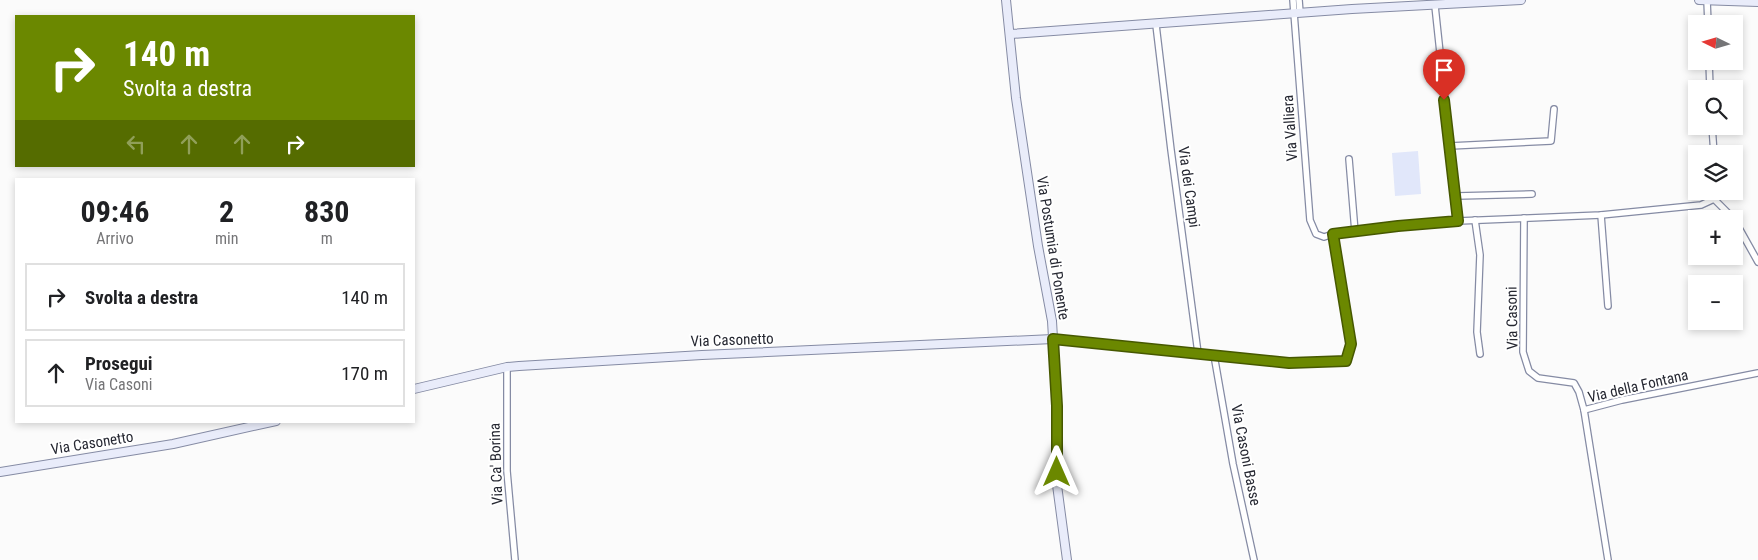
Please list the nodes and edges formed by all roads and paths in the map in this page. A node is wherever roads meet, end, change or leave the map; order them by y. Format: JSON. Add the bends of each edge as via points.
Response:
{"nodes":[{"id":1,"x":1006,"y":0,"type":"edge"},
{"id":2,"x":1293,"y":0,"type":"edge"},
{"id":3,"x":1299,"y":0,"type":"edge"},
{"id":4,"x":1521,"y":0,"type":"edge"},
{"id":5,"x":1698,"y":0,"type":"edge"},
{"id":6,"x":1707,"y":0,"type":"edge"},
{"id":7,"x":1758,"y":2,"type":"edge"},
{"id":8,"x":1435,"y":6,"type":"junction"},
{"id":9,"x":1297,"y":13,"type":"junction"},
{"id":10,"x":1708,"y":15,"type":"edge"},
{"id":11,"x":1156,"y":25,"type":"junction"},
{"id":12,"x":1011,"y":34,"type":"junction"},
{"id":13,"x":1554,"y":109,"type":"dead end"},
{"id":14,"x":1450,"y":146,"type":"junction"},
{"id":15,"x":1349,"y":159,"type":"dead end"},
{"id":16,"x":1532,"y":194,"type":"dead end"},
{"id":17,"x":1457,"y":196,"type":"junction"},
{"id":18,"x":1712,"y":200,"type":"edge"},
{"id":19,"x":1715,"y":200,"type":"edge"},
{"id":20,"x":1725,"y":210,"type":"edge"},
{"id":21,"x":1601,"y":215,"type":"junction"},
{"id":22,"x":1524,"y":218,"type":"junction"},
{"id":23,"x":1476,"y":220,"type":"junction"},
{"id":24,"x":1458,"y":221,"type":"junction"},
{"id":25,"x":1355,"y":232,"type":"junction"},
{"id":26,"x":1333,"y":234,"type":"junction"},
{"id":27,"x":1743,"y":235,"type":"edge"},
{"id":28,"x":1758,"y":262,"type":"edge"},
{"id":29,"x":1608,"y":306,"type":"dead end"},
{"id":30,"x":1053,"y":339,"type":"junction"},
{"id":31,"x":1198,"y":353,"type":"junction"},
{"id":32,"x":1480,"y":354,"type":"dead end"},
{"id":33,"x":1214,"y":355,"type":"junction"},
{"id":34,"x":508,"y":367,"type":"junction"},
{"id":35,"x":1758,"y":373,"type":"edge"},
{"id":36,"x":415,"y":389,"type":"edge"},
{"id":37,"x":1584,"y":410,"type":"junction"},
{"id":38,"x":267,"y":423,"type":"edge"},
{"id":39,"x":0,"y":472,"type":"edge"},
{"id":40,"x":514,"y":560,"type":"edge"},
{"id":41,"x":1067,"y":560,"type":"edge"},
{"id":42,"x":1254,"y":560,"type":"edge"},
{"id":43,"x":1608,"y":560,"type":"edge"}],
"edges":[{"from":1,"to":12,"type":"main road","name":"Via Postumia di Ponente"},
{"from":2,"to":9,"type":"street","name":"Via Valliera"},
{"from":3,"to":9,"type":"street","name":"Via Valliera"},
{"from":4,"to":8,"type":"main road"},
{"from":5,"to":6,"type":"main road"},
{"from":6,"to":7,"type":"main road"},
{"from":6,"to":10,"type":"street"},
{"from":8,"to":9,"type":"main road"},
{"from":8,"to":14,"type":"street"},
{"from":9,"to":11,"type":"main road"},
{"from":9,"to":26,"type":"street","name":"Via Valliera","via":[[1310,220],[1316,234],[1324,237]]},
{"from":11,"to":12,"type":"main road"},
{"from":11,"to":31,"type":"street","name":"Via dei Campi"},
{"from":12,"to":30,"type":"main road","name":"Via Postumia di Ponente","via":[[1016,98]]},
{"from":13,"to":14,"type":"street","via":[[1551,141]]},
{"from":14,"to":17,"type":"street"},
{"from":15,"to":25,"type":"street"},
{"from":16,"to":17,"type":"street"},
{"from":17,"to":24,"type":"street"},
{"from":18,"to":21,"type":"street","via":[[1701,205]]},
{"from":19,"to":20,"type":"street"},
{"from":21,"to":22,"type":"street"},
{"from":21,"to":29,"type":"street"},
{"from":22,"to":23,"type":"street"},
{"from":22,"to":37,"type":"street","name":"Via Casoni","via":[[1523,352],[1528,371],[1538,378],[1574,383]]},
{"from":23,"to":24,"type":"street"},
{"from":23,"to":32,"type":"street","via":[[1480,255],[1477,332]]},
{"from":24,"to":25,"type":"street"},
{"from":25,"to":26,"type":"street"},
{"from":26,"to":33,"type":"street","via":[[1351,344],[1346,361],[1289,363]]},
{"from":27,"to":28,"type":"street"},
{"from":30,"to":31,"type":"street"},
{"from":30,"to":34,"type":"main road","name":"Via Casonetto","via":[[652,357]]},
{"from":30,"to":41,"type":"main road","name":"Via Postumia di Ponente","via":[[1057,485]]},
{"from":31,"to":33,"type":"street"},
{"from":33,"to":42,"type":"street","name":"Via Casoni Basse"},
{"from":34,"to":36,"type":"main road","name":"Via Casonetto"},
{"from":34,"to":40,"type":"street","name":"Via Ca' Borina","via":[[507,471]]},
{"from":35,"to":37,"type":"street","name":"Via della Fontana"},
{"from":37,"to":43,"type":"street","name":"Via della Fontana"},
{"from":38,"to":39,"type":"main road","name":"Via Casonetto","via":[[173,444]]}]}
